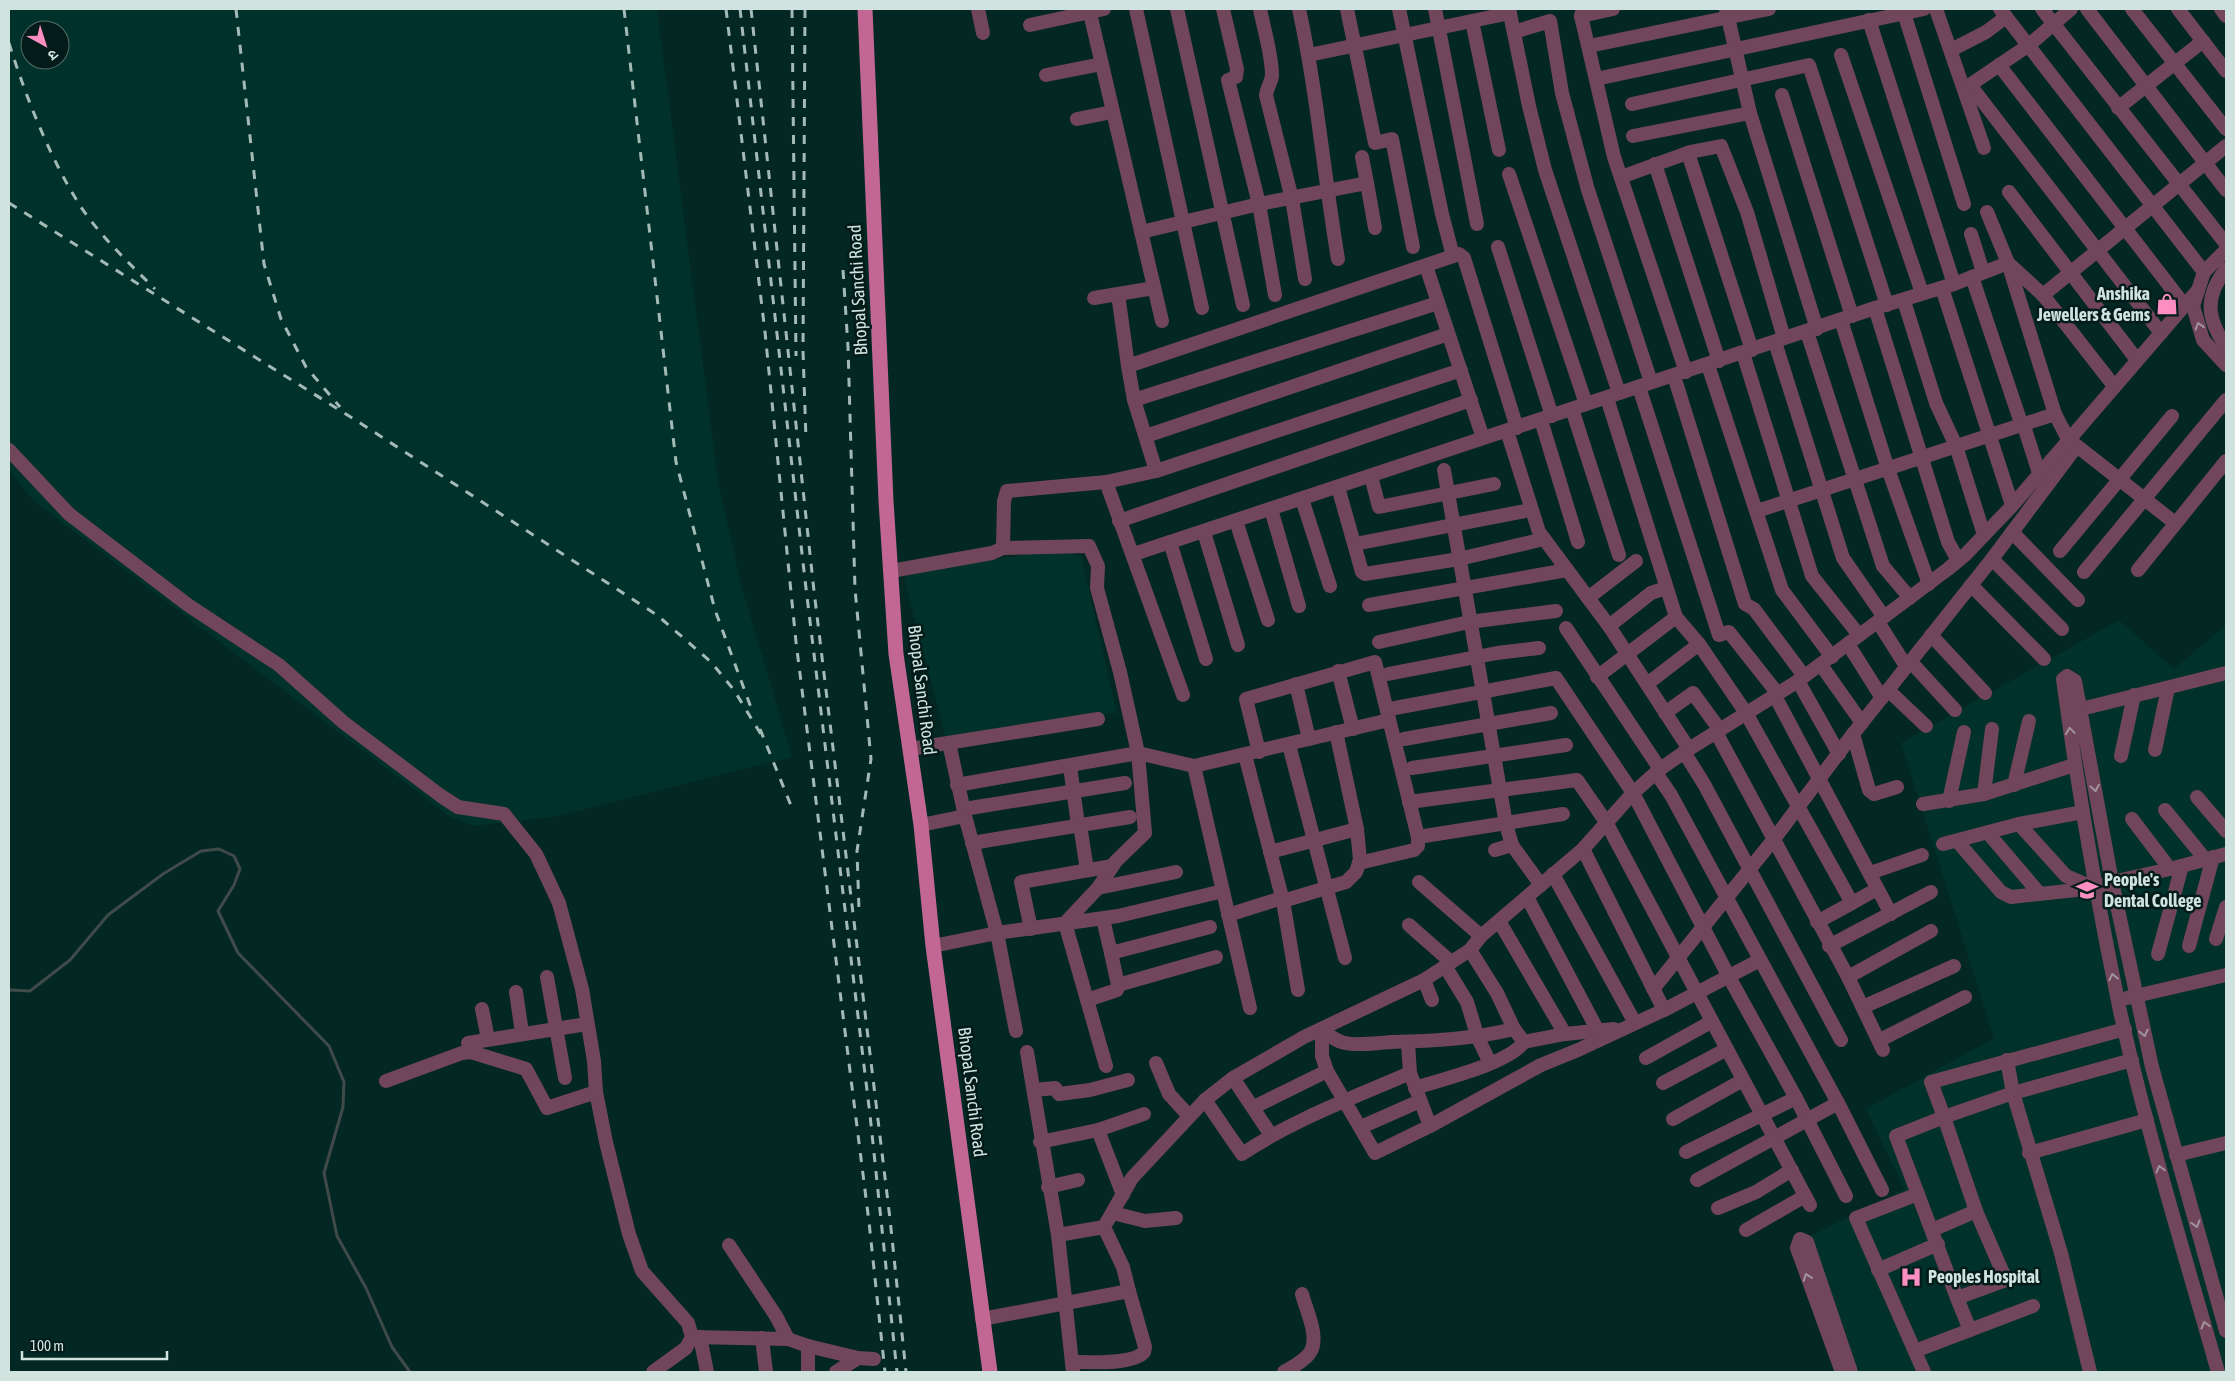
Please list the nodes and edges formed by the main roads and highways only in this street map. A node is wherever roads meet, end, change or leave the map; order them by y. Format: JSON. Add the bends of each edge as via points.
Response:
{"nodes":[{"id":1,"x":866,"y":9,"type":"edge"},
{"id":2,"x":990,"y":1372,"type":"edge"}],
"edges":[{"from":1,"to":2,"type":"main road","name":"Bhopal Sanchi Road","via":[[896,654],[921,825]]}]}
